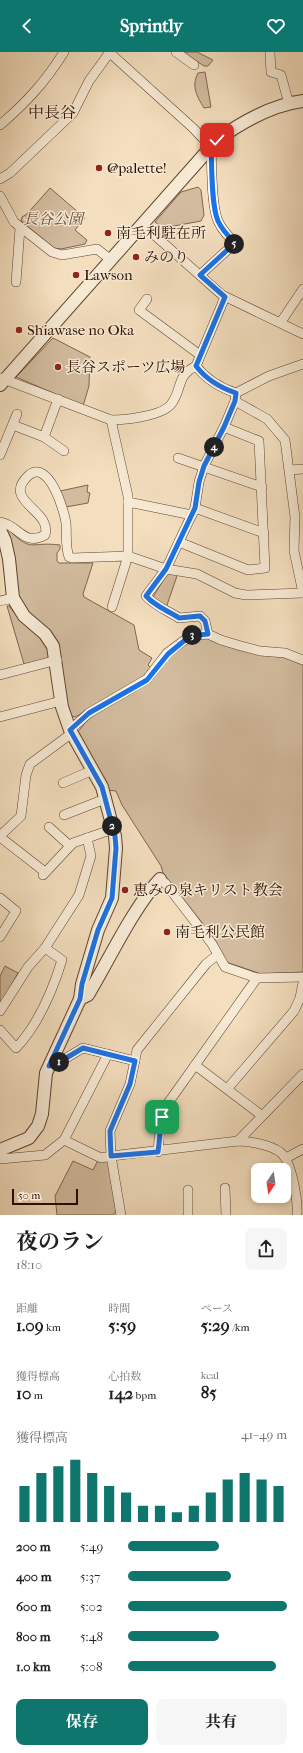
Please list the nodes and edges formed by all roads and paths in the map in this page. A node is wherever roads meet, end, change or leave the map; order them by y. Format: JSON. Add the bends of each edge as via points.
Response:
{"nodes":[{"id":1,"x":64,"y":52,"type":"edge"},
{"id":2,"x":176,"y":52,"type":"edge"},
{"id":3,"x":270,"y":52,"type":"edge"},
{"id":4,"x":110,"y":53,"type":"edge"},
{"id":5,"x":194,"y":65,"type":"dead end"},
{"id":6,"x":303,"y":101,"type":"edge"},
{"id":7,"x":289,"y":104,"type":"junction"},
{"id":8,"x":0,"y":125,"type":"edge"},
{"id":9,"x":211,"y":147,"type":"junction"},
{"id":10,"x":0,"y":179,"type":"edge"},
{"id":11,"x":0,"y":196,"type":"edge"},
{"id":12,"x":142,"y":224,"type":"junction"},
{"id":13,"x":20,"y":228,"type":"junction"},
{"id":14,"x":111,"y":260,"type":"junction"},
{"id":15,"x":200,"y":275,"type":"junction"},
{"id":16,"x":17,"y":276,"type":"dead end"},
{"id":17,"x":303,"y":289,"type":"edge"},
{"id":18,"x":225,"y":297,"type":"junction"},
{"id":19,"x":147,"y":300,"type":"dead end"},
{"id":20,"x":281,"y":322,"type":"junction"},
{"id":21,"x":303,"y":334,"type":"edge"},
{"id":22,"x":200,"y":355,"type":"junction"},
{"id":23,"x":303,"y":364,"type":"edge"},
{"id":24,"x":196,"y":366,"type":"junction"},
{"id":25,"x":2,"y":381,"type":"edge"},
{"id":26,"x":235,"y":397,"type":"junction"},
{"id":27,"x":58,"y":399,"type":"junction"},
{"id":28,"x":17,"y":414,"type":"dead end"},
{"id":29,"x":111,"y":420,"type":"junction"},
{"id":30,"x":12,"y":425,"type":"junction"},
{"id":31,"x":224,"y":427,"type":"junction"},
{"id":32,"x":44,"y":437,"type":"junction"},
{"id":33,"x":64,"y":451,"type":"dead end"},
{"id":34,"x":0,"y":455,"type":"edge"},
{"id":35,"x":178,"y":458,"type":"dead end"},
{"id":36,"x":204,"y":466,"type":"junction"},
{"id":37,"x":303,"y":469,"type":"edge"},
{"id":38,"x":290,"y":470,"type":"junction"},
{"id":39,"x":262,"y":487,"type":"junction"},
{"id":40,"x":128,"y":502,"type":"junction"},
{"id":41,"x":194,"y":511,"type":"junction"},
{"id":42,"x":0,"y":522,"type":"edge"},
{"id":43,"x":0,"y":530,"type":"edge"},
{"id":44,"x":264,"y":533,"type":"junction"},
{"id":45,"x":179,"y":542,"type":"junction"},
{"id":46,"x":128,"y":556,"type":"junction"},
{"id":47,"x":166,"y":569,"type":"junction"},
{"id":48,"x":303,"y":593,"type":"edge"},
{"id":49,"x":13,"y":598,"type":"junction"},
{"id":50,"x":0,"y":601,"type":"edge"},
{"id":51,"x":112,"y":607,"type":"dead end"},
{"id":52,"x":208,"y":634,"type":"junction"},
{"id":53,"x":57,"y":660,"type":"junction"},
{"id":54,"x":303,"y":660,"type":"edge"},
{"id":55,"x":0,"y":675,"type":"edge"},
{"id":56,"x":61,"y":701,"type":"junction"},
{"id":57,"x":0,"y":717,"type":"edge"},
{"id":58,"x":71,"y":731,"type":"junction"},
{"id":59,"x":93,"y":770,"type":"junction"},
{"id":60,"x":62,"y":783,"type":"dead end"},
{"id":61,"x":105,"y":799,"type":"junction"},
{"id":62,"x":64,"y":815,"type":"dead end"},
{"id":63,"x":49,"y":827,"type":"dead end"},
{"id":64,"x":113,"y":829,"type":"junction"},
{"id":65,"x":0,"y":836,"type":"edge"},
{"id":66,"x":87,"y":838,"type":"junction"},
{"id":67,"x":70,"y":846,"type":"junction"},
{"id":68,"x":160,"y":879,"type":"joint"},
{"id":69,"x":0,"y":898,"type":"edge"},
{"id":70,"x":0,"y":936,"type":"edge"},
{"id":71,"x":45,"y":948,"type":"junction"},
{"id":72,"x":217,"y":955,"type":"junction"},
{"id":73,"x":303,"y":977,"type":"edge"},
{"id":74,"x":257,"y":978,"type":"junction"},
{"id":75,"x":303,"y":983,"type":"edge"},
{"id":76,"x":80,"y":999,"type":"junction"},
{"id":77,"x":0,"y":1011,"type":"edge"},
{"id":78,"x":0,"y":1030,"type":"edge"},
{"id":79,"x":108,"y":1054,"type":"junction"},
{"id":80,"x":135,"y":1061,"type":"junction"},
{"id":81,"x":196,"y":1065,"type":"junction"},
{"id":82,"x":49,"y":1066,"type":"junction"},
{"id":83,"x":303,"y":1074,"type":"edge"},
{"id":84,"x":228,"y":1088,"type":"junction"},
{"id":85,"x":261,"y":1115,"type":"junction"},
{"id":86,"x":64,"y":1140,"type":"junction"},
{"id":87,"x":238,"y":1141,"type":"junction"},
{"id":88,"x":0,"y":1150,"type":"edge"},
{"id":89,"x":302,"y":1151,"type":"edge"},
{"id":90,"x":158,"y":1152,"type":"junction"},
{"id":91,"x":111,"y":1156,"type":"junction"},
{"id":92,"x":286,"y":1158,"type":"junction"},
{"id":93,"x":0,"y":1159,"type":"edge"},
{"id":94,"x":226,"y":1188,"type":"dead end"},
{"id":95,"x":188,"y":1190,"type":"dead end"},
{"id":96,"x":121,"y":1215,"type":"edge"},
{"id":97,"x":188,"y":1215,"type":"edge"},
{"id":98,"x":226,"y":1215,"type":"edge"},
{"id":99,"x":296,"y":1215,"type":"edge"}],
"edges":[{"from":1,"to":8,"type":"street","via":[[47,85],[12,109]]},
{"from":2,"to":5,"type":"street"},
{"from":3,"to":7,"type":"street","via":[[271,72],[281,75]]},
{"from":4,"to":9,"type":"street"},
{"from":4,"to":10,"type":"street","via":[[89,81],[73,113],[10,173]]},
{"from":6,"to":7,"type":"street"},
{"from":7,"to":9,"type":"street","via":[[255,116]]},
{"from":9,"to":12,"type":"street"},
{"from":9,"to":15,"type":"street","via":[[217,220],[223,231],[235,243]]},
{"from":11,"to":13,"type":"street"},
{"from":12,"to":14,"type":"street"},
{"from":12,"to":15,"type":"street"},
{"from":13,"to":14,"type":"street","via":[[52,252],[62,255],[97,249]]},
{"from":13,"to":16,"type":"street","via":[[16,239]]},
{"from":14,"to":25,"type":"street"},
{"from":15,"to":18,"type":"street"},
{"from":17,"to":20,"type":"street"},
{"from":18,"to":20,"type":"street"},
{"from":18,"to":22,"type":"street"},
{"from":19,"to":22,"type":"street","via":[[139,310],[165,326]]},
{"from":20,"to":21,"type":"street"},
{"from":22,"to":24,"type":"street"},
{"from":23,"to":26,"type":"street","via":[[269,376]]},
{"from":24,"to":26,"type":"street","via":[[200,372]]},
{"from":24,"to":29,"type":"street","via":[[186,371],[172,404],[166,408],[137,419]]},
{"from":25,"to":27,"type":"street"},
{"from":26,"to":31,"type":"street"},
{"from":26,"to":38,"type":"street","via":[[267,419],[278,430],[285,440]]},
{"from":27,"to":29,"type":"street"},
{"from":27,"to":32,"type":"street"},
{"from":28,"to":30,"type":"street"},
{"from":29,"to":40,"type":"street"},
{"from":30,"to":32,"type":"street"},
{"from":30,"to":34,"type":"street"},
{"from":31,"to":36,"type":"street"},
{"from":31,"to":39,"type":"street","via":[[258,441]]},
{"from":32,"to":33,"type":"street"},
{"from":35,"to":36,"type":"street"},
{"from":36,"to":39,"type":"street"},
{"from":36,"to":41,"type":"street"},
{"from":37,"to":38,"type":"street"},
{"from":38,"to":48,"type":"street","via":[[295,517],[294,551]]},
{"from":39,"to":44,"type":"street"},
{"from":40,"to":41,"type":"street"},
{"from":40,"to":46,"type":"street"},
{"from":41,"to":44,"type":"street"},
{"from":41,"to":45,"type":"street"},
{"from":42,"to":46,"type":"street","via":[[7,523],[27,538],[37,540],[45,535],[45,523],[19,495],[23,480],[31,473],[38,472],[46,476],[62,506],[69,557]]},
{"from":43,"to":49,"type":"street","via":[[9,559]]},
{"from":44,"to":45,"type":"street","via":[[265,568],[248,570]]},
{"from":45,"to":47,"type":"street"},
{"from":46,"to":47,"type":"street"},
{"from":46,"to":51,"type":"street"},
{"from":47,"to":48,"type":"street","via":[[197,574],[235,593],[246,595]]},
{"from":47,"to":52,"type":"street","via":[[145,598],[179,618],[200,616],[205,621]]},
{"from":49,"to":50,"type":"street"},
{"from":49,"to":53,"type":"street","via":[[24,616],[51,641]]},
{"from":52,"to":54,"type":"street","via":[[241,646],[285,653]]},
{"from":52,"to":58,"type":"street","via":[[190,636],[168,654],[147,680],[89,713]]},
{"from":53,"to":55,"type":"street"},
{"from":53,"to":56,"type":"street"},
{"from":56,"to":57,"type":"street"},
{"from":56,"to":58,"type":"street"},
{"from":58,"to":59,"type":"street"},
{"from":58,"to":65,"type":"street","via":[[30,764],[26,775],[21,816]]},
{"from":59,"to":60,"type":"street"},
{"from":59,"to":61,"type":"street"},
{"from":61,"to":62,"type":"street"},
{"from":61,"to":64,"type":"street"},
{"from":63,"to":67,"type":"street"},
{"from":64,"to":66,"type":"street"},
{"from":64,"to":76,"type":"street","via":[[116,848],[112,898],[98,930]]},
{"from":65,"to":67,"type":"street","via":[[44,873]]},
{"from":66,"to":67,"type":"street"},
{"from":66,"to":71,"type":"street","via":[[91,856],[79,895]]},
{"from":68,"to":72,"type":"street","via":[[212,944]]},
{"from":68,"to":76,"type":"street","via":[[151,888],[88,995]]},
{"from":69,"to":70,"type":"street","via":[[16,911]]},
{"from":71,"to":77,"type":"street","via":[[28,967]]},
{"from":71,"to":78,"type":"street","via":[[62,960],[53,988],[24,1040],[16,1048]]},
{"from":72,"to":74,"type":"street","via":[[225,967]]},
{"from":72,"to":80,"type":"street","via":[[206,964],[139,1047]]},
{"from":73,"to":74,"type":"street"},
{"from":74,"to":81,"type":"street"},
{"from":75,"to":84,"type":"street","via":[[294,1010]]},
{"from":76,"to":82,"type":"street"},
{"from":79,"to":80,"type":"street"},
{"from":79,"to":82,"type":"street","via":[[83,1048]]},
{"from":79,"to":86,"type":"street"},
{"from":80,"to":91,"type":"street","via":[[130,1084],[110,1131]]},
{"from":81,"to":84,"type":"street"},
{"from":81,"to":90,"type":"street","via":[[166,1106],[160,1125]]},
{"from":82,"to":88,"type":"street","via":[[38,1126],[29,1138]]},
{"from":83,"to":85,"type":"street"},
{"from":84,"to":85,"type":"street"},
{"from":85,"to":87,"type":"street"},
{"from":86,"to":91,"type":"street","via":[[101,1158]]},
{"from":86,"to":93,"type":"street","via":[[45,1155]]},
{"from":87,"to":90,"type":"street"},
{"from":87,"to":92,"type":"street","via":[[273,1149]]},
{"from":89,"to":92,"type":"street"},
{"from":90,"to":91,"type":"street"},
{"from":91,"to":96,"type":"street"},
{"from":92,"to":99,"type":"street","via":[[298,1201]]},
{"from":94,"to":98,"type":"street"},
{"from":95,"to":97,"type":"street"}]}
